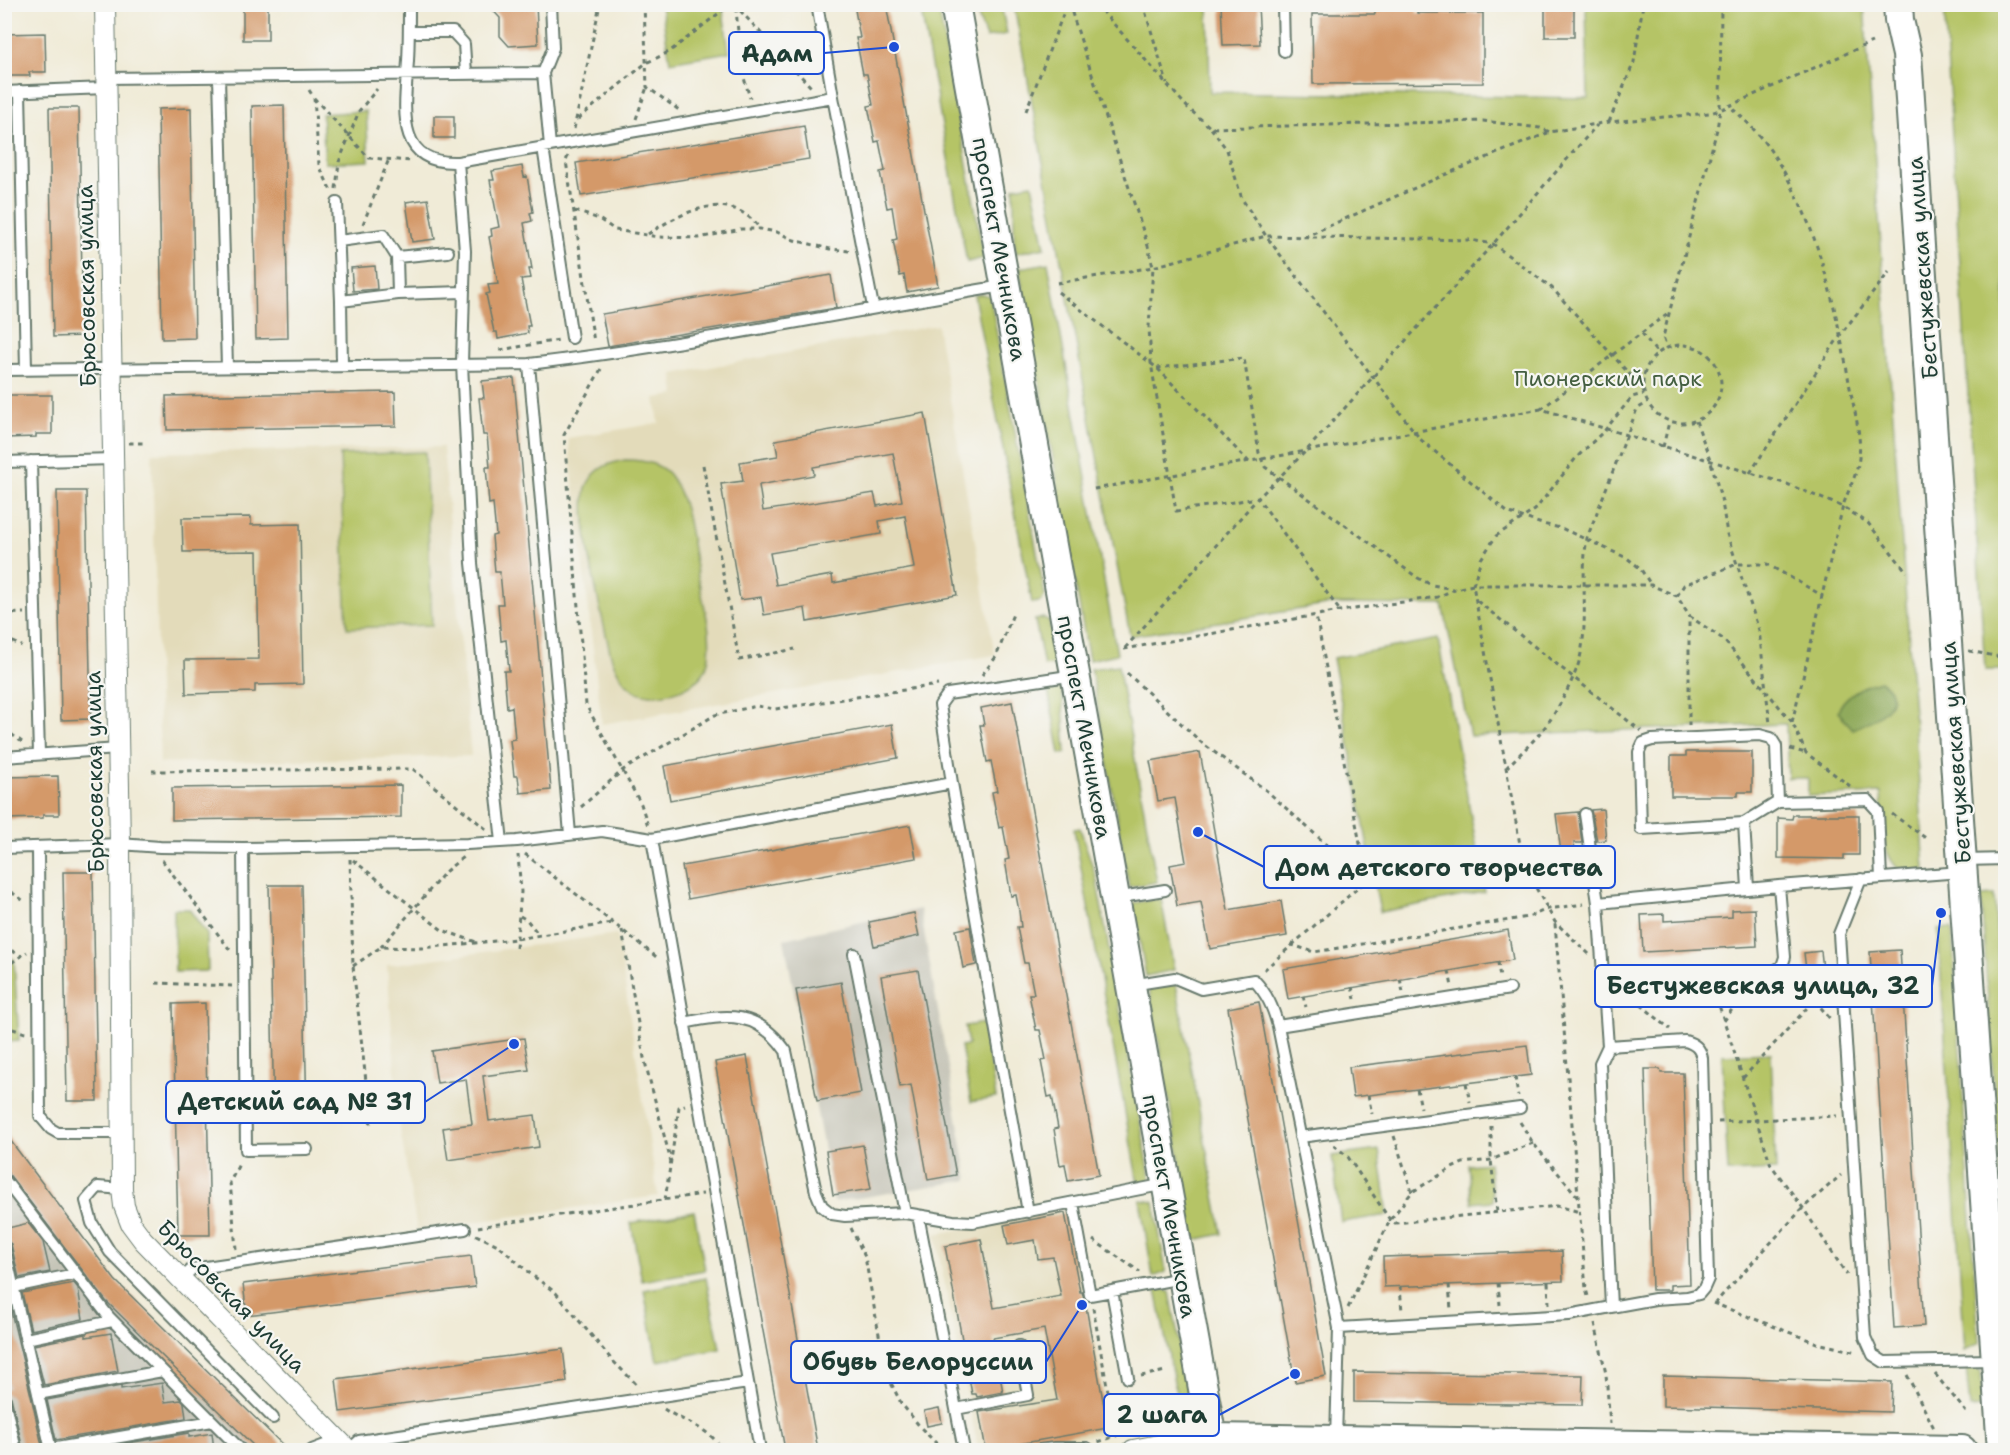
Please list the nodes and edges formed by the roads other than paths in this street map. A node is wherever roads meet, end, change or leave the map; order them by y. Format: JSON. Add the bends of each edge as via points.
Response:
{"nodes":[{"id":1,"x":105,"y":4,"type":"edge"},
{"id":2,"x":409,"y":4,"type":"edge"},
{"id":3,"x":551,"y":4,"type":"edge"},
{"id":4,"x":818,"y":4,"type":"edge"},
{"id":5,"x":955,"y":4,"type":"edge"},
{"id":6,"x":1283,"y":4,"type":"edge"},
{"id":7,"x":1898,"y":4,"type":"edge"},
{"id":8,"x":1913,"y":4,"type":"edge"},
{"id":9,"x":409,"y":32,"type":"junction"},
{"id":10,"x":1284,"y":51,"type":"dead end"},
{"id":11,"x":1907,"y":56,"type":"junction"},
{"id":12,"x":466,"y":73,"type":"junction"},
{"id":13,"x":543,"y":73,"type":"junction"},
{"id":14,"x":407,"y":74,"type":"junction"},
{"id":15,"x":219,"y":77,"type":"junction"},
{"id":16,"x":106,"y":83,"type":"junction"},
{"id":17,"x":20,"y":91,"type":"junction"},
{"id":18,"x":4,"y":92,"type":"edge"},
{"id":19,"x":827,"y":98,"type":"junction"},
{"id":20,"x":546,"y":146,"type":"junction"},
{"id":21,"x":458,"y":162,"type":"junction"},
{"id":22,"x":337,"y":203,"type":"dead end"},
{"id":23,"x":339,"y":241,"type":"junction"},
{"id":24,"x":448,"y":252,"type":"dead end"},
{"id":25,"x":397,"y":257,"type":"junction"},
{"id":26,"x":1006,"y":286,"type":"junction"},
{"id":27,"x":464,"y":292,"type":"junction"},
{"id":28,"x":398,"y":294,"type":"junction"},
{"id":29,"x":341,"y":301,"type":"junction"},
{"id":30,"x":873,"y":307,"type":"junction"},
{"id":31,"x":572,"y":338,"type":"road end"},
{"id":32,"x":529,"y":363,"type":"junction"},
{"id":33,"x":462,"y":364,"type":"junction"},
{"id":34,"x":342,"y":365,"type":"junction"},
{"id":35,"x":227,"y":367,"type":"junction"},
{"id":36,"x":111,"y":368,"type":"junction"},
{"id":37,"x":26,"y":369,"type":"junction"},
{"id":38,"x":4,"y":370,"type":"edge"},
{"id":39,"x":112,"y":459,"type":"junction"},
{"id":40,"x":31,"y":461,"type":"junction"},
{"id":41,"x":4,"y":462,"type":"edge"},
{"id":42,"x":1075,"y":675,"type":"junction"},
{"id":43,"x":118,"y":749,"type":"junction"},
{"id":44,"x":39,"y":754,"type":"junction"},
{"id":45,"x":4,"y":757,"type":"edge"},
{"id":46,"x":952,"y":783,"type":"junction"},
{"id":47,"x":1778,"y":802,"type":"junction"},
{"id":48,"x":1585,"y":814,"type":"dead end"},
{"id":49,"x":1744,"y":823,"type":"junction"},
{"id":50,"x":570,"y":834,"type":"junction"},
{"id":51,"x":652,"y":839,"type":"junction"},
{"id":52,"x":502,"y":842,"type":"junction"},
{"id":53,"x":120,"y":844,"type":"junction"},
{"id":54,"x":38,"y":847,"type":"junction"},
{"id":55,"x":4,"y":848,"type":"edge"},
{"id":56,"x":243,"y":848,"type":"junction"},
{"id":57,"x":2006,"y":859,"type":"edge"},
{"id":58,"x":1962,"y":866,"type":"junction"},
{"id":59,"x":1881,"y":878,"type":"junction"},
{"id":60,"x":1861,"y":879,"type":"junction"},
{"id":61,"x":1779,"y":886,"type":"junction"},
{"id":62,"x":1748,"y":888,"type":"junction"},
{"id":63,"x":1165,"y":890,"type":"dead end"},
{"id":64,"x":1115,"y":898,"type":"junction"},
{"id":65,"x":1598,"y":903,"type":"junction"},
{"id":66,"x":854,"y":954,"type":"dead end"},
{"id":67,"x":1131,"y":986,"type":"junction"},
{"id":68,"x":1509,"y":988,"type":"dead end"},
{"id":69,"x":1604,"y":988,"type":"junction"},
{"id":70,"x":684,"y":1023,"type":"junction"},
{"id":71,"x":1278,"y":1026,"type":"junction"},
{"id":72,"x":1608,"y":1046,"type":"junction"},
{"id":73,"x":1516,"y":1108,"type":"road end"},
{"id":74,"x":121,"y":1133,"type":"junction"},
{"id":75,"x":1300,"y":1137,"type":"junction"},
{"id":76,"x":307,"y":1149,"type":"dead end"},
{"id":77,"x":4,"y":1179,"type":"edge"},
{"id":78,"x":1166,"y":1184,"type":"junction"},
{"id":79,"x":122,"y":1189,"type":"junction"},
{"id":80,"x":1074,"y":1203,"type":"junction"},
{"id":81,"x":1028,"y":1212,"type":"junction"},
{"id":82,"x":905,"y":1213,"type":"junction"},
{"id":83,"x":918,"y":1215,"type":"junction"},
{"id":84,"x":465,"y":1229,"type":"road end"},
{"id":85,"x":4,"y":1246,"type":"edge"},
{"id":86,"x":75,"y":1274,"type":"junction"},
{"id":87,"x":1182,"y":1278,"type":"junction"},
{"id":88,"x":182,"y":1279,"type":"junction"},
{"id":89,"x":14,"y":1287,"type":"junction"},
{"id":90,"x":1112,"y":1291,"type":"junction"},
{"id":91,"x":1611,"y":1307,"type":"junction"},
{"id":92,"x":112,"y":1321,"type":"junction"},
{"id":93,"x":1339,"y":1328,"type":"junction"},
{"id":94,"x":26,"y":1339,"type":"junction"},
{"id":95,"x":1019,"y":1346,"type":"dead end"},
{"id":96,"x":162,"y":1371,"type":"junction"},
{"id":97,"x":2000,"y":1373,"type":"edge"},
{"id":98,"x":1128,"y":1378,"type":"dead end"},
{"id":99,"x":748,"y":1383,"type":"junction"},
{"id":100,"x":38,"y":1394,"type":"junction"},
{"id":101,"x":4,"y":1399,"type":"edge"},
{"id":102,"x":956,"y":1409,"type":"junction"},
{"id":103,"x":273,"y":1418,"type":"dead end"},
{"id":104,"x":212,"y":1421,"type":"junction"},
{"id":105,"x":1336,"y":1440,"type":"junction"},
{"id":106,"x":1213,"y":1444,"type":"edge"},
{"id":107,"x":345,"y":1447,"type":"edge"},
{"id":108,"x":1088,"y":1449,"type":"edge"},
{"id":109,"x":16,"y":1450,"type":"edge"},
{"id":110,"x":51,"y":1450,"type":"edge"},
{"id":111,"x":241,"y":1450,"type":"edge"},
{"id":112,"x":312,"y":1450,"type":"edge"},
{"id":113,"x":760,"y":1450,"type":"edge"},
{"id":114,"x":964,"y":1450,"type":"edge"},
{"id":115,"x":1038,"y":1450,"type":"edge"},
{"id":116,"x":1133,"y":1450,"type":"edge"},
{"id":117,"x":1962,"y":1450,"type":"edge"},
{"id":118,"x":2002,"y":1450,"type":"edge"}],
"edges":[{"from":1,"to":16,"type":"street","name":"Брюсовская улица"},
{"from":2,"to":9,"type":"lane"},
{"from":3,"to":13,"type":"lane","via":[[553,48]]},
{"from":4,"to":19,"type":"lane"},
{"from":5,"to":26,"type":"street","name":"проспект Мечникова"},
{"from":6,"to":10,"type":"lane"},
{"from":7,"to":11,"type":"street","name":"Бестужевская улица"},
{"from":8,"to":11,"type":"street","name":"Бестужевская улица","via":[[1914,22]]},
{"from":9,"to":12,"type":"lane","via":[[453,32],[464,44]]},
{"from":9,"to":14,"type":"lane"},
{"from":11,"to":58,"type":"street","name":"Бестужевская улица"},
{"from":12,"to":13,"type":"lane"},
{"from":12,"to":14,"type":"lane"},
{"from":13,"to":20,"type":"lane"},
{"from":14,"to":15,"type":"lane"},
{"from":14,"to":21,"type":"lane","via":[[404,115],[418,151],[442,163]]},
{"from":15,"to":16,"type":"lane"},
{"from":15,"to":35,"type":"lane"},
{"from":16,"to":17,"type":"lane"},
{"from":16,"to":36,"type":"street","name":"Брюсовская улица"},
{"from":17,"to":18,"type":"lane"},
{"from":17,"to":37,"type":"lane"},
{"from":19,"to":20,"type":"lane"},
{"from":19,"to":30,"type":"lane","via":[[864,252]]},
{"from":20,"to":21,"type":"lane"},
{"from":20,"to":31,"type":"lane"},
{"from":21,"to":27,"type":"lane"},
{"from":22,"to":23,"type":"lane"},
{"from":23,"to":25,"type":"lane","via":[[382,235]]},
{"from":23,"to":29,"type":"lane"},
{"from":24,"to":25,"type":"lane"},
{"from":25,"to":28,"type":"lane"},
{"from":26,"to":30,"type":"lane"},
{"from":26,"to":42,"type":"street","name":"проспект Мечникова"},
{"from":27,"to":28,"type":"lane"},
{"from":27,"to":33,"type":"lane"},
{"from":28,"to":29,"type":"lane"},
{"from":29,"to":34,"type":"lane"},
{"from":30,"to":32,"type":"lane","via":[[609,354]]},
{"from":32,"to":33,"type":"lane"},
{"from":32,"to":50,"type":"lane"},
{"from":33,"to":34,"type":"lane"},
{"from":33,"to":52,"type":"lane","via":[[472,563]]},
{"from":34,"to":35,"type":"lane"},
{"from":35,"to":36,"type":"lane"},
{"from":36,"to":37,"type":"lane"},
{"from":36,"to":39,"type":"street","name":"Брюсовская улица"},
{"from":37,"to":38,"type":"lane"},
{"from":39,"to":40,"type":"lane"},
{"from":39,"to":43,"type":"street","name":"Брюсовская улица"},
{"from":40,"to":41,"type":"lane"},
{"from":40,"to":44,"type":"lane"},
{"from":42,"to":46,"type":"lane","via":[[948,694],[940,705]]},
{"from":42,"to":64,"type":"street","name":"проспект Мечникова"},
{"from":43,"to":44,"type":"lane"},
{"from":43,"to":53,"type":"street","name":"Брюсовская улица"},
{"from":44,"to":45,"type":"lane"},
{"from":46,"to":51,"type":"lane"},
{"from":46,"to":81,"type":"lane"},
{"from":47,"to":49,"type":"lane"},
{"from":47,"to":49,"type":"lane","via":[[1776,746],[1771,738],[1760,735],[1643,743],[1641,829]]},
{"from":47,"to":59,"type":"lane","via":[[1871,802],[1878,811]]},
{"from":48,"to":65,"type":"lane"},
{"from":49,"to":62,"type":"lane"},
{"from":50,"to":51,"type":"lane","via":[[602,831]]},
{"from":50,"to":52,"type":"lane"},
{"from":51,"to":70,"type":"lane"},
{"from":52,"to":56,"type":"lane"},
{"from":53,"to":54,"type":"lane"},
{"from":53,"to":56,"type":"lane"},
{"from":53,"to":74,"type":"street","name":"Брюсовская улица"},
{"from":54,"to":55,"type":"lane"},
{"from":54,"to":74,"type":"lane","via":[[40,1116],[58,1133]]},
{"from":56,"to":76,"type":"lane","via":[[246,1150]]},
{"from":57,"to":58,"type":"lane"},
{"from":58,"to":59,"type":"lane"},
{"from":58,"to":97,"type":"street","name":"Бестужевская улица"},
{"from":59,"to":60,"type":"lane"},
{"from":60,"to":61,"type":"lane"},
{"from":60,"to":97,"type":"lane","via":[[1839,934],[1865,1336],[1873,1355],[1884,1362]]},
{"from":61,"to":62,"type":"lane"},
{"from":61,"to":69,"type":"lane","via":[[1785,957],[1782,966],[1773,972]]},
{"from":62,"to":65,"type":"lane"},
{"from":63,"to":64,"type":"lane"},
{"from":64,"to":67,"type":"street","name":"проспект Мечникова"},
{"from":65,"to":69,"type":"lane"},
{"from":66,"to":82,"type":"lane"},
{"from":67,"to":71,"type":"lane","via":[[1175,978],[1201,989],[1254,980],[1272,1005]]},
{"from":67,"to":78,"type":"street","name":"проспект Мечникова"},
{"from":68,"to":71,"type":"lane"},
{"from":69,"to":72,"type":"lane"},
{"from":70,"to":82,"type":"lane","via":[[718,1016],[744,1018],[776,1036],[786,1051],[822,1206],[832,1214],[845,1216]]},
{"from":70,"to":99,"type":"lane"},
{"from":71,"to":75,"type":"lane"},
{"from":72,"to":91,"type":"lane","via":[[1600,1063]]},
{"from":72,"to":91,"type":"lane","via":[[1685,1041],[1700,1050],[1708,1278],[1699,1294]]},
{"from":73,"to":75,"type":"lane"},
{"from":74,"to":79,"type":"street","name":"Брюсовская улица"},
{"from":75,"to":93,"type":"lane"},
{"from":77,"to":86,"type":"lane"},
{"from":78,"to":80,"type":"lane"},
{"from":78,"to":87,"type":"street","name":"проспект Мечникова"},
{"from":79,"to":88,"type":"street","name":"Брюсовская улица","via":[[131,1224]]},
{"from":79,"to":103,"type":"lane","via":[[99,1187],[86,1202],[92,1223],[110,1252]]},
{"from":80,"to":81,"type":"lane"},
{"from":80,"to":90,"type":"lane","via":[[1090,1295]]},
{"from":81,"to":83,"type":"lane","via":[[974,1222]]},
{"from":82,"to":83,"type":"lane"},
{"from":83,"to":102,"type":"lane"},
{"from":84,"to":88,"type":"lane","via":[[192,1269]]},
{"from":85,"to":89,"type":"lane"},
{"from":86,"to":89,"type":"lane"},
{"from":86,"to":92,"type":"lane"},
{"from":87,"to":90,"type":"lane"},
{"from":87,"to":106,"type":"street","name":"проспект Мечникова"},
{"from":88,"to":107,"type":"street","name":"Брюсовская улица"},
{"from":89,"to":94,"type":"lane"},
{"from":90,"to":98,"type":"lane"},
{"from":91,"to":93,"type":"lane","via":[[1569,1315]]},
{"from":92,"to":94,"type":"lane"},
{"from":92,"to":96,"type":"lane"},
{"from":93,"to":105,"type":"lane"},
{"from":94,"to":100,"type":"lane"},
{"from":95,"to":102,"type":"lane","via":[[1028,1395]]},
{"from":96,"to":100,"type":"lane"},
{"from":96,"to":104,"type":"lane"},
{"from":97,"to":118,"type":"street","name":"Бестужевская улица"},
{"from":99,"to":107,"type":"lane"},
{"from":99,"to":113,"type":"lane"},
{"from":100,"to":110,"type":"lane"},
{"from":101,"to":109,"type":"lane"},
{"from":102,"to":114,"type":"lane"},
{"from":104,"to":110,"type":"lane"},
{"from":104,"to":111,"type":"lane"},
{"from":105,"to":106,"type":"street"},
{"from":105,"to":117,"type":"street"},
{"from":106,"to":116,"type":"street","via":[[1189,1439]]},
{"from":107,"to":112,"type":"lane"},
{"from":108,"to":115,"type":"lane"}]}
